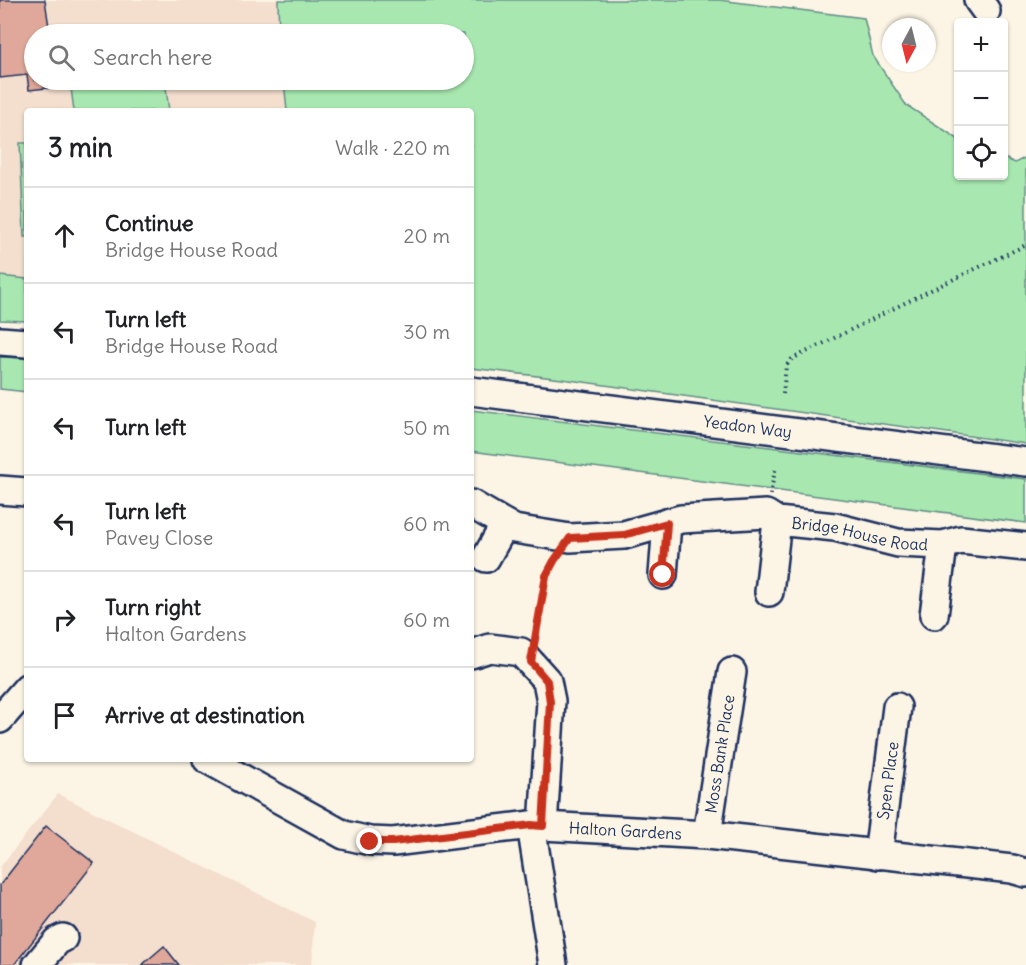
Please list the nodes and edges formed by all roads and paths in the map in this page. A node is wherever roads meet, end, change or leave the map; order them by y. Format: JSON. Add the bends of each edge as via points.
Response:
{"nodes":[{"id":1,"x":1026,"y":245,"type":"edge"},
{"id":2,"x":0,"y":341,"type":"edge"},
{"id":3,"x":24,"y":343,"type":"edge"},
{"id":4,"x":474,"y":391,"type":"edge"},
{"id":5,"x":783,"y":394,"type":"dead end"},
{"id":6,"x":1026,"y":462,"type":"edge"},
{"id":7,"x":776,"y":466,"type":"dead end"},
{"id":8,"x":0,"y":490,"type":"edge"},
{"id":9,"x":24,"y":492,"type":"edge"},
{"id":10,"x":474,"y":506,"type":"edge"},
{"id":11,"x":771,"y":517,"type":"junction"},
{"id":12,"x":667,"y":523,"type":"junction"},
{"id":13,"x":505,"y":524,"type":"junction"},
{"id":14,"x":570,"y":538,"type":"junction"},
{"id":15,"x":943,"y":545,"type":"junction"},
{"id":16,"x":1026,"y":547,"type":"edge"},
{"id":17,"x":486,"y":558,"type":"dead end"},
{"id":18,"x":663,"y":575,"type":"dead end"},
{"id":19,"x":769,"y":592,"type":"dead end"},
{"id":20,"x":934,"y":615,"type":"dead end"},
{"id":21,"x":474,"y":653,"type":"edge"},
{"id":22,"x":531,"y":662,"type":"junction"},
{"id":23,"x":732,"y":672,"type":"dead end"},
{"id":24,"x":24,"y":691,"type":"edge"},
{"id":25,"x":897,"y":707,"type":"dead end"},
{"id":26,"x":0,"y":719,"type":"edge"},
{"id":27,"x":212,"y":762,"type":"edge"},
{"id":28,"x":537,"y":826,"type":"junction"},
{"id":29,"x":707,"y":835,"type":"junction"},
{"id":30,"x":878,"y":855,"type":"junction"},
{"id":31,"x":1026,"y":873,"type":"edge"},
{"id":32,"x":63,"y":938,"type":"dead end"},
{"id":33,"x":37,"y":965,"type":"edge"},
{"id":34,"x":553,"y":965,"type":"edge"}],
"edges":[{"from":1,"to":5,"type":"path","via":[[792,359],[786,366]]},
{"from":2,"to":3,"type":"street"},
{"from":4,"to":6,"type":"street","name":"Yeadon Way"},
{"from":7,"to":11,"type":"path"},
{"from":8,"to":9,"type":"street"},
{"from":10,"to":13,"type":"street","name":"Bridge House Road"},
{"from":11,"to":12,"type":"street","name":"Bridge House Road","via":[[707,516]]},
{"from":11,"to":15,"type":"street","name":"Bridge House Road","via":[[835,527],[897,543]]},
{"from":11,"to":19,"type":"street","name":"Bridge House Road"},
{"from":12,"to":14,"type":"street","name":"Bridge House Road","via":[[624,535]]},
{"from":12,"to":18,"type":"street"},
{"from":13,"to":14,"type":"street","name":"Bridge House Road"},
{"from":13,"to":17,"type":"street"},
{"from":14,"to":22,"type":"path","via":[[546,576]]},
{"from":15,"to":16,"type":"street","name":"Bridge House Road","via":[[961,540]]},
{"from":15,"to":20,"type":"street","name":"Bridge House Road"},
{"from":21,"to":22,"type":"street","via":[[490,648],[521,652]]},
{"from":22,"to":28,"type":"street","via":[[547,681],[550,702]]},
{"from":23,"to":29,"type":"street","name":"Moss Bank Place"},
{"from":24,"to":26,"type":"street"},
{"from":25,"to":30,"type":"street","name":"Spen Place"},
{"from":27,"to":28,"type":"street","name":"Halton Gardens","via":[[344,835],[370,842]]},
{"from":28,"to":29,"type":"street","name":"Halton Gardens"},
{"from":28,"to":34,"type":"street"},
{"from":29,"to":30,"type":"street","name":"Halton Gardens"},
{"from":30,"to":31,"type":"street","name":"Halton Gardens"},
{"from":32,"to":33,"type":"street"}]}
